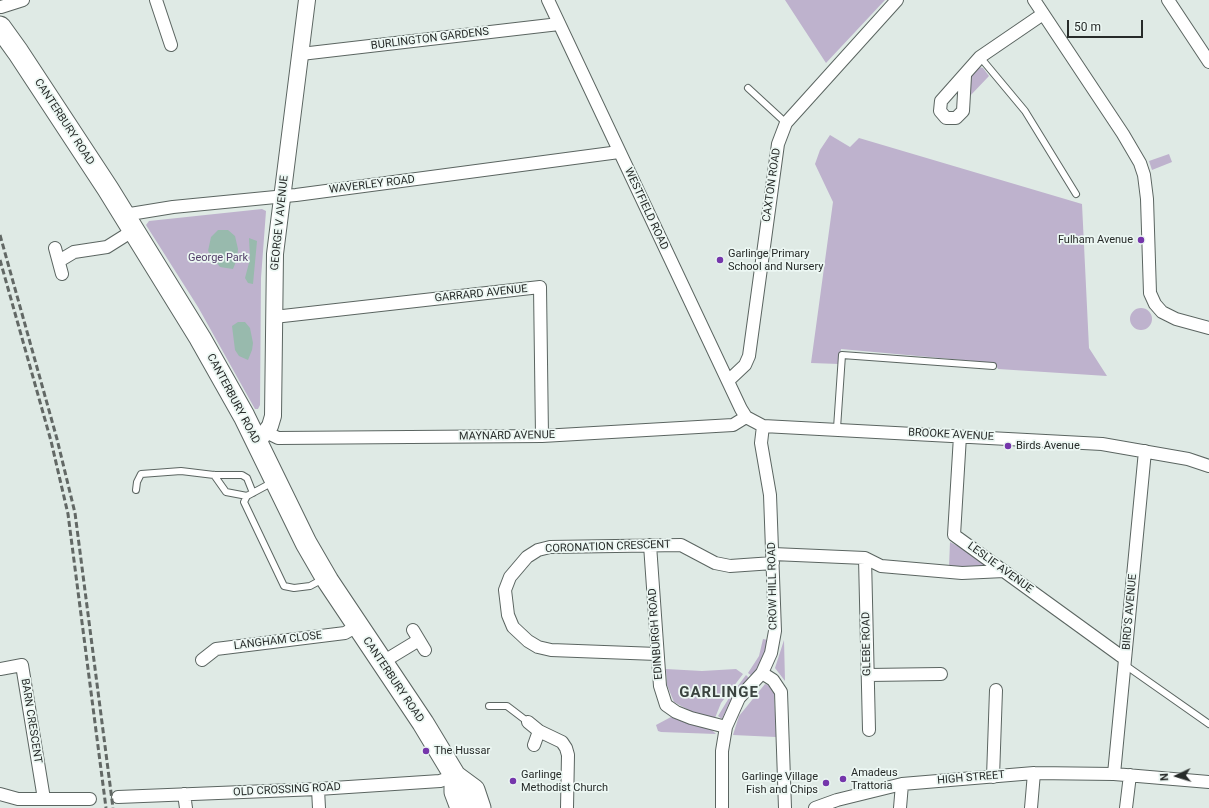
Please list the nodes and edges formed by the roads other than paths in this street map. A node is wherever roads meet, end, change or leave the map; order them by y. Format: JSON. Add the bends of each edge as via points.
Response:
{"nodes":[{"id":1,"x":23,"y":0,"type":"edge"},
{"id":2,"x":156,"y":0,"type":"edge"},
{"id":3,"x":307,"y":0,"type":"edge"},
{"id":4,"x":548,"y":0,"type":"edge"},
{"id":5,"x":897,"y":0,"type":"edge"},
{"id":6,"x":1034,"y":0,"type":"edge"},
{"id":7,"x":1168,"y":0,"type":"edge"},
{"id":8,"x":0,"y":6,"type":"edge"},
{"id":9,"x":1043,"y":14,"type":"junction"},
{"id":10,"x":0,"y":15,"type":"edge"},
{"id":11,"x":559,"y":24,"type":"junction"},
{"id":12,"x":0,"y":28,"type":"edge"},
{"id":13,"x":171,"y":45,"type":"dead end"},
{"id":14,"x":301,"y":54,"type":"junction"},
{"id":15,"x":980,"y":57,"type":"junction"},
{"id":16,"x":1209,"y":62,"type":"edge"},
{"id":17,"x":965,"y":76,"type":"dead end"},
{"id":18,"x":748,"y":88,"type":"dead end"},
{"id":19,"x":786,"y":124,"type":"junction"},
{"id":20,"x":619,"y":152,"type":"junction"},
{"id":21,"x":1076,"y":194,"type":"dead end"},
{"id":22,"x":282,"y":196,"type":"junction"},
{"id":23,"x":129,"y":222,"type":"junction"},
{"id":24,"x":55,"y":248,"type":"dead end"},
{"id":25,"x":59,"y":261,"type":"junction"},
{"id":26,"x":62,"y":274,"type":"dead end"},
{"id":27,"x":274,"y":317,"type":"junction"},
{"id":28,"x":1209,"y":328,"type":"edge"},
{"id":29,"x":993,"y":366,"type":"dead end"},
{"id":30,"x":728,"y":381,"type":"junction"},
{"id":31,"x":746,"y":417,"type":"junction"},
{"id":32,"x":763,"y":426,"type":"junction"},
{"id":33,"x":837,"y":428,"type":"junction"},
{"id":34,"x":542,"y":436,"type":"junction"},
{"id":35,"x":960,"y":436,"type":"junction"},
{"id":36,"x":261,"y":438,"type":"junction"},
{"id":37,"x":1145,"y":451,"type":"junction"},
{"id":38,"x":1209,"y":466,"type":"edge"},
{"id":39,"x":214,"y":475,"type":"junction"},
{"id":40,"x":276,"y":481,"type":"junction"},
{"id":41,"x":136,"y":490,"type":"dead end"},
{"id":42,"x":253,"y":493,"type":"junction"},
{"id":43,"x":247,"y":496,"type":"junction"},
{"id":44,"x":650,"y":545,"type":"junction"},
{"id":45,"x":865,"y":558,"type":"junction"},
{"id":46,"x":773,"y":559,"type":"junction"},
{"id":47,"x":1004,"y":571,"type":"junction"},
{"id":48,"x":326,"y":577,"type":"junction"},
{"id":49,"x":357,"y":626,"type":"junction"},
{"id":50,"x":419,"y":640,"type":"dead end"},
{"id":51,"x":657,"y":654,"type":"junction"},
{"id":52,"x":202,"y":660,"type":"dead end"},
{"id":53,"x":1125,"y":662,"type":"junction"},
{"id":54,"x":381,"y":663,"type":"junction"},
{"id":55,"x":0,"y":668,"type":"edge"},
{"id":56,"x":762,"y":673,"type":"junction"},
{"id":57,"x":941,"y":674,"type":"dead end"},
{"id":58,"x":868,"y":675,"type":"junction"},
{"id":59,"x":996,"y":690,"type":"dead end"},
{"id":60,"x":489,"y":706,"type":"dead end"},
{"id":61,"x":528,"y":722,"type":"joint"},
{"id":62,"x":1209,"y":724,"type":"edge"},
{"id":63,"x":726,"y":727,"type":"junction"},
{"id":64,"x":869,"y":730,"type":"dead end"},
{"id":65,"x":539,"y":731,"type":"junction"},
{"id":66,"x":534,"y":745,"type":"dead end"},
{"id":67,"x":1034,"y":773,"type":"junction"},
{"id":68,"x":1114,"y":774,"type":"junction"},
{"id":69,"x":1130,"y":775,"type":"junction"},
{"id":70,"x":456,"y":776,"type":"junction"},
{"id":71,"x":992,"y":777,"type":"junction"},
{"id":72,"x":1209,"y":782,"type":"edge"},
{"id":73,"x":902,"y":784,"type":"junction"},
{"id":74,"x":318,"y":789,"type":"junction"},
{"id":75,"x":0,"y":794,"type":"edge"},
{"id":76,"x":184,"y":794,"type":"junction"},
{"id":77,"x":118,"y":797,"type":"dead end"},
{"id":78,"x":44,"y":799,"type":"junction"},
{"id":79,"x":90,"y":799,"type":"dead end"},
{"id":80,"x":477,"y":799,"type":"edge"},
{"id":81,"x":186,"y":808,"type":"edge"},
{"id":82,"x":319,"y":808,"type":"edge"},
{"id":83,"x":461,"y":808,"type":"edge"},
{"id":84,"x":488,"y":808,"type":"edge"},
{"id":85,"x":566,"y":808,"type":"edge"},
{"id":86,"x":722,"y":808,"type":"edge"},
{"id":87,"x":785,"y":808,"type":"edge"},
{"id":88,"x":815,"y":808,"type":"edge"},
{"id":89,"x":900,"y":808,"type":"edge"},
{"id":90,"x":1031,"y":808,"type":"edge"},
{"id":91,"x":1126,"y":808,"type":"edge"}],
"edges":[{"from":1,"to":8,"type":"street"},
{"from":2,"to":13,"type":"street"},
{"from":3,"to":14,"type":"main road","name":"GEORGE V AVENUE"},
{"from":4,"to":11,"type":"street","name":"WESTFIELD ROAD"},
{"from":5,"to":19,"type":"street","name":"CAXTON ROAD"},
{"from":6,"to":9,"type":"street"},
{"from":7,"to":16,"type":"street"},
{"from":8,"to":10,"type":"street"},
{"from":9,"to":15,"type":"street"},
{"from":9,"to":28,"type":"street","via":[[1140,163],[1144,174],[1146,199],[1150,293],[1155,304],[1162,312],[1176,319]]},
{"from":11,"to":14,"type":"street","name":"BURLINGTON GARDENS"},
{"from":11,"to":20,"type":"street","name":"WESTFIELD ROAD"},
{"from":12,"to":23,"type":"highway","name":"CANTERBURY ROAD"},
{"from":14,"to":22,"type":"main road","name":"GEORGE V AVENUE"},
{"from":15,"to":17,"type":"street"},
{"from":15,"to":21,"type":"lane","via":[[1025,111]]},
{"from":18,"to":19,"type":"lane"},
{"from":19,"to":30,"type":"street","name":"CAXTON ROAD","via":[[778,144],[749,356],[745,365]]},
{"from":20,"to":22,"type":"street","name":"WAVERLEY ROAD"},
{"from":20,"to":30,"type":"street","name":"WESTFIELD ROAD"},
{"from":22,"to":23,"type":"street","name":"WAVERLEY ROAD","via":[[151,210]]},
{"from":22,"to":27,"type":"main road","name":"GEORGE V AVENUE","via":[[275,254]]},
{"from":23,"to":25,"type":"street","via":[[106,247],[74,252]]},
{"from":23,"to":36,"type":"highway","name":"CANTERBURY ROAD"},
{"from":24,"to":25,"type":"street"},
{"from":25,"to":26,"type":"street"},
{"from":27,"to":34,"type":"street","name":"GARRARD AVENUE","via":[[540,287]]},
{"from":27,"to":36,"type":"main road","name":"GEORGE V AVENUE","via":[[273,416]]},
{"from":29,"to":33,"type":"lane","via":[[842,355]]},
{"from":30,"to":31,"type":"street","name":"WESTFIELD ROAD"},
{"from":31,"to":32,"type":"street"},
{"from":31,"to":34,"type":"street","name":"MAYNARD AVENUE","via":[[733,425]]},
{"from":32,"to":33,"type":"street","name":"BROOKE AVENUE"},
{"from":32,"to":46,"type":"street","name":"CROW HILL ROAD","via":[[761,443],[770,495]]},
{"from":33,"to":35,"type":"street","name":"BROOKE AVENUE"},
{"from":34,"to":36,"type":"street","name":"MAYNARD AVENUE"},
{"from":35,"to":37,"type":"street","name":"BROOKE AVENUE","via":[[1095,443]]},
{"from":35,"to":47,"type":"street","name":"LESLIE AVENUE","via":[[954,536]]},
{"from":36,"to":40,"type":"highway","name":"CANTERBURY ROAD"},
{"from":37,"to":38,"type":"street","name":"BROOKE AVENUE","via":[[1188,459]]},
{"from":37,"to":53,"type":"street","name":"BIRD'S AVENUE"},
{"from":39,"to":41,"type":"lane","via":[[180,471],[149,472],[141,474]]},
{"from":39,"to":42,"type":"lane","via":[[242,475],[247,478]]},
{"from":39,"to":43,"type":"lane","via":[[226,492]]},
{"from":40,"to":42,"type":"lane"},
{"from":40,"to":48,"type":"highway","name":"CANTERBURY ROAD","via":[[306,543]]},
{"from":42,"to":43,"type":"lane"},
{"from":43,"to":48,"type":"lane","via":[[244,502],[246,507],[284,586],[310,586]]},
{"from":44,"to":46,"type":"street","name":"CORONATION CRESCENT","via":[[682,546],[715,563],[730,566]]},
{"from":44,"to":51,"type":"street","name":"EDINBURGH ROAD"},
{"from":44,"to":51,"type":"street","name":"CORONATION CRESCENT","via":[[538,550],[527,557],[510,578],[505,590],[505,601],[513,627],[538,647],[552,650]]},
{"from":45,"to":46,"type":"street","name":"CORONATION CRESCENT"},
{"from":45,"to":47,"type":"street","via":[[881,566],[962,573]]},
{"from":45,"to":58,"type":"street","name":"GLEBE ROAD"},
{"from":46,"to":56,"type":"street","name":"CROW HILL ROAD","via":[[775,631],[771,653]]},
{"from":47,"to":53,"type":"street","name":"LESLIE AVENUE"},
{"from":48,"to":49,"type":"highway","name":"CANTERBURY ROAD"},
{"from":49,"to":52,"type":"street","name":"LANGHAM CLOSE","via":[[345,632],[216,650]]},
{"from":49,"to":54,"type":"highway","name":"CANTERBURY ROAD"},
{"from":50,"to":54,"type":"street"},
{"from":51,"to":63,"type":"street","name":"EDINBURGH ROAD","via":[[660,686],[666,705],[691,718]]},
{"from":53,"to":62,"type":"lane"},
{"from":53,"to":68,"type":"street","name":"BIRD'S AVENUE"},
{"from":54,"to":70,"type":"highway","name":"CANTERBURY ROAD"},
{"from":55,"to":78,"type":"street","name":"BARN CRESCENT","via":[[22,665]]},
{"from":56,"to":63,"type":"street","name":"CROW HILL ROAD","via":[[739,698]]},
{"from":56,"to":87,"type":"street","via":[[773,680],[781,692]]},
{"from":57,"to":58,"type":"street"},
{"from":58,"to":64,"type":"street","name":"GLEBE ROAD"},
{"from":59,"to":71,"type":"street"},
{"from":60,"to":61,"type":"lane","via":[[507,706]]},
{"from":61,"to":65,"type":"street"},
{"from":63,"to":86,"type":"street","name":"CROW HILL ROAD","via":[[722,751]]},
{"from":65,"to":66,"type":"street"},
{"from":65,"to":85,"type":"street","via":[[562,742],[566,748]]},
{"from":67,"to":68,"type":"street","name":"HIGH STREET"},
{"from":67,"to":71,"type":"street","name":"HIGH STREET"},
{"from":67,"to":90,"type":"street"},
{"from":68,"to":69,"type":"street","name":"HIGH STREET"},
{"from":69,"to":72,"type":"street","name":"HIGH STREET"},
{"from":69,"to":91,"type":"street"},
{"from":70,"to":74,"type":"street","name":"OLD CROSSING ROAD","via":[[440,781]]},
{"from":70,"to":80,"type":"highway","name":"CANTERBURY ROAD"},
{"from":70,"to":83,"type":"highway","via":[[455,792]]},
{"from":71,"to":73,"type":"street","name":"HIGH STREET"},
{"from":73,"to":88,"type":"street","name":"HIGH STREET"},
{"from":73,"to":89,"type":"street"},
{"from":74,"to":76,"type":"street","name":"OLD CROSSING ROAD"},
{"from":74,"to":82,"type":"street"},
{"from":75,"to":78,"type":"street","via":[[18,799]]},
{"from":76,"to":77,"type":"street","name":"OLD CROSSING ROAD"},
{"from":76,"to":81,"type":"street"},
{"from":78,"to":79,"type":"street"},
{"from":80,"to":84,"type":"street"}]}
